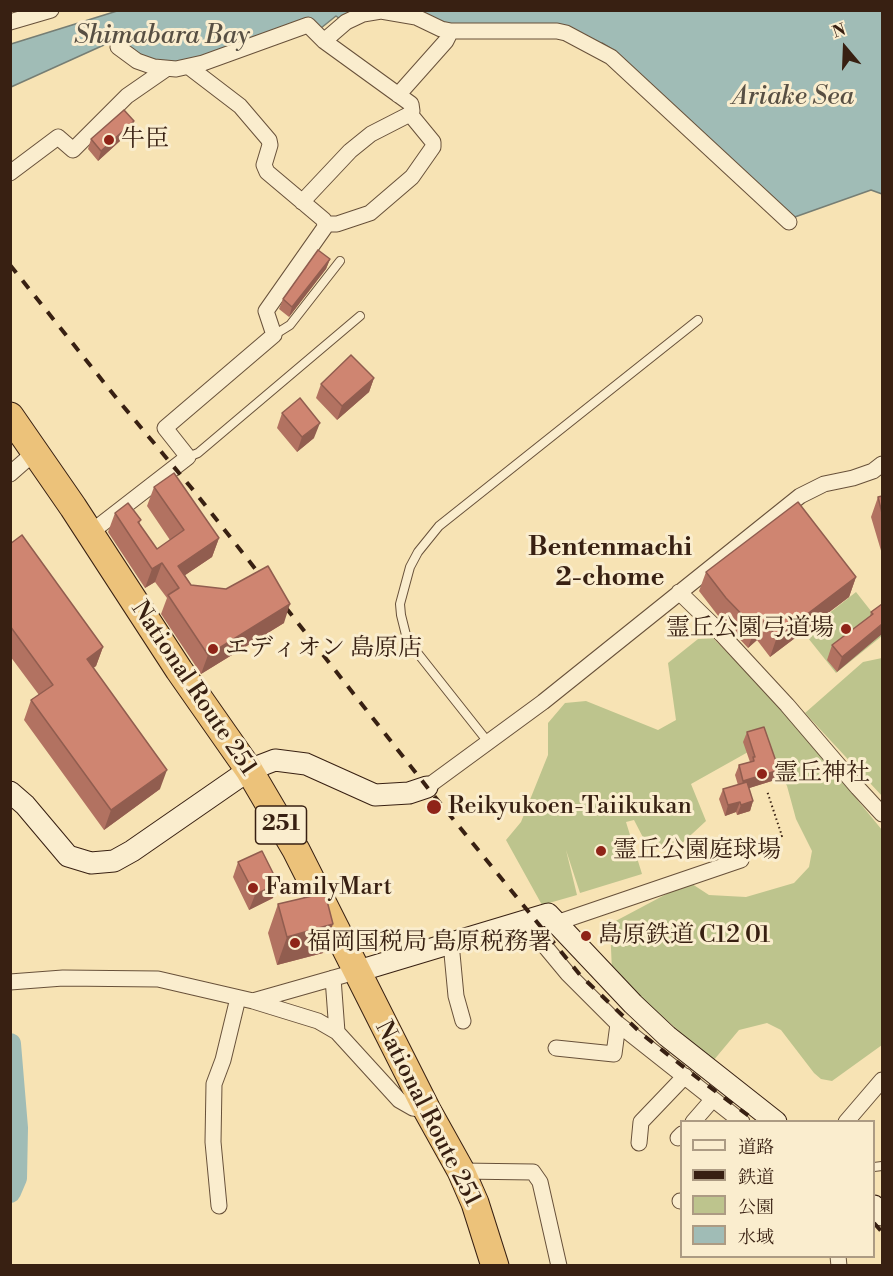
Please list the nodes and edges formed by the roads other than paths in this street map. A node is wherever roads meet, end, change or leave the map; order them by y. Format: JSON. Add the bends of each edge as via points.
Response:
{"nodes":[{"id":1,"x":51,"y":10,"type":"edge"},
{"id":2,"x":10,"y":22,"type":"edge"},
{"id":3,"x":451,"y":31,"type":"junction"},
{"id":4,"x":324,"y":41,"type":"junction"},
{"id":5,"x":118,"y":47,"type":"dead end"},
{"id":6,"x":189,"y":67,"type":"junction"},
{"id":7,"x":166,"y":69,"type":"junction"},
{"id":8,"x":398,"y":95,"type":"junction"},
{"id":9,"x":410,"y":114,"type":"junction"},
{"id":10,"x":10,"y":172,"type":"edge"},
{"id":11,"x":302,"y":202,"type":"junction"},
{"id":12,"x":789,"y":222,"type":"dead end"},
{"id":13,"x":326,"y":224,"type":"junction"},
{"id":14,"x":340,"y":261,"type":"dead end"},
{"id":15,"x":360,"y":316,"type":"dead end"},
{"id":16,"x":698,"y":320,"type":"dead end"},
{"id":17,"x":274,"y":335,"type":"junction"},
{"id":18,"x":10,"y":416,"type":"edge"},
{"id":19,"x":35,"y":452,"type":"junction"},
{"id":20,"x":188,"y":457,"type":"junction"},
{"id":21,"x":882,"y":464,"type":"edge"},
{"id":22,"x":10,"y":474,"type":"edge"},
{"id":23,"x":90,"y":533,"type":"junction"},
{"id":24,"x":679,"y":592,"type":"junction"},
{"id":25,"x":488,"y":743,"type":"junction"},
{"id":26,"x":249,"y":770,"type":"junction"},
{"id":27,"x":426,"y":787,"type":"joint"},
{"id":28,"x":10,"y":792,"type":"edge"},
{"id":29,"x":882,"y":814,"type":"edge"},
{"id":30,"x":741,"y":860,"type":"dead end"},
{"id":31,"x":524,"y":921,"type":"junction"},
{"id":32,"x":556,"y":923,"type":"junction"},
{"id":33,"x":451,"y":943,"type":"junction"},
{"id":34,"x":344,"y":975,"type":"junction"},
{"id":35,"x":10,"y":982,"type":"edge"},
{"id":36,"x":238,"y":998,"type":"junction"},
{"id":37,"x":253,"y":1001,"type":"junction"},
{"id":38,"x":463,"y":1021,"type":"dead end"},
{"id":39,"x":618,"y":1023,"type":"junction"},
{"id":40,"x":337,"y":1032,"type":"junction"},
{"id":41,"x":556,"y":1048,"type":"dead end"},
{"id":42,"x":685,"y":1076,"type":"junction"},
{"id":43,"x":882,"y":1080,"type":"edge"},
{"id":44,"x":713,"y":1099,"type":"junction"},
{"id":45,"x":426,"y":1110,"type":"junction"},
{"id":46,"x":695,"y":1120,"type":"edge"},
{"id":47,"x":739,"y":1120,"type":"edge"},
{"id":48,"x":773,"y":1120,"type":"edge"},
{"id":49,"x":848,"y":1120,"type":"edge"},
{"id":50,"x":639,"y":1143,"type":"dead end"},
{"id":51,"x":461,"y":1171,"type":"junction"},
{"id":52,"x":219,"y":1206,"type":"dead end"},
{"id":53,"x":495,"y":1266,"type":"edge"},
{"id":54,"x":559,"y":1266,"type":"edge"}],
"edges":[{"from":1,"to":2,"type":"street"},
{"from":3,"to":4,"type":"street","via":[[416,17],[381,11],[346,22]]},
{"from":3,"to":8,"type":"street"},
{"from":3,"to":12,"type":"street","via":[[566,33],[605,52]]},
{"from":4,"to":6,"type":"street","via":[[308,25]]},
{"from":4,"to":8,"type":"street"},
{"from":5,"to":7,"type":"street","via":[[137,61]]},
{"from":6,"to":7,"type":"street"},
{"from":6,"to":11,"type":"street","via":[[240,106],[269,140],[264,165],[267,172]]},
{"from":7,"to":10,"type":"street","via":[[128,96],[73,150],[58,137]]},
{"from":8,"to":9,"type":"street","via":[[411,105]]},
{"from":9,"to":11,"type":"street","via":[[371,134],[350,151]]},
{"from":9,"to":13,"type":"street","via":[[434,142],[412,177],[370,213]]},
{"from":11,"to":13,"type":"street"},
{"from":13,"to":17,"type":"street","via":[[266,310]]},
{"from":14,"to":17,"type":"lane","via":[[290,325]]},
{"from":15,"to":20,"type":"lane","via":[[198,453]]},
{"from":16,"to":25,"type":"lane","via":[[439,526],[410,567],[400,604],[406,635]]},
{"from":17,"to":20,"type":"street","via":[[165,428]]},
{"from":18,"to":19,"type":"highway","name":"National Route 251","number":"251"},
{"from":19,"to":22,"type":"street"},
{"from":19,"to":23,"type":"highway","name":"National Route 251","number":"251"},
{"from":20,"to":23,"type":"street"},
{"from":21,"to":24,"type":"street","via":[[873,471],[824,484],[800,496]]},
{"from":23,"to":26,"type":"highway","name":"National Route 251","number":"251"},
{"from":24,"to":25,"type":"street"},
{"from":24,"to":29,"type":"street","via":[[787,705]]},
{"from":25,"to":27,"type":"street"},
{"from":26,"to":27,"type":"street","via":[[275,760],[306,764],[375,795],[409,793]]},
{"from":26,"to":28,"type":"street","via":[[114,861],[91,863],[68,856]]},
{"from":26,"to":34,"type":"highway","name":"National Route 251","number":"251","via":[[296,850]]},
{"from":30,"to":32,"type":"street"},
{"from":31,"to":32,"type":"street","via":[[548,914]]},
{"from":31,"to":33,"type":"street"},
{"from":31,"to":39,"type":"street","via":[[568,974]]},
{"from":32,"to":48,"type":"street","via":[[667,1036]]},
{"from":33,"to":34,"type":"street"},
{"from":33,"to":38,"type":"street","via":[[456,996]]},
{"from":34,"to":37,"type":"street"},
{"from":34,"to":40,"type":"street"},
{"from":34,"to":45,"type":"highway","name":"National Route 251","number":"251"},
{"from":35,"to":36,"type":"street","via":[[158,979]]},
{"from":36,"to":37,"type":"street"},
{"from":36,"to":52,"type":"street","via":[[214,1084],[213,1142]]},
{"from":37,"to":40,"type":"street","via":[[318,1021]]},
{"from":39,"to":41,"type":"street","via":[[614,1054]]},
{"from":39,"to":42,"type":"street"},
{"from":40,"to":45,"type":"street","via":[[399,1100]]},
{"from":42,"to":44,"type":"street"},
{"from":42,"to":50,"type":"street","via":[[640,1115]]},
{"from":43,"to":49,"type":"street"},
{"from":44,"to":46,"type":"street"},
{"from":44,"to":47,"type":"street"},
{"from":45,"to":51,"type":"highway","name":"National Route 251","number":"251"},
{"from":51,"to":53,"type":"highway","name":"National Route 251","number":"251"},
{"from":51,"to":54,"type":"street","via":[[533,1172],[540,1182]]}]}
